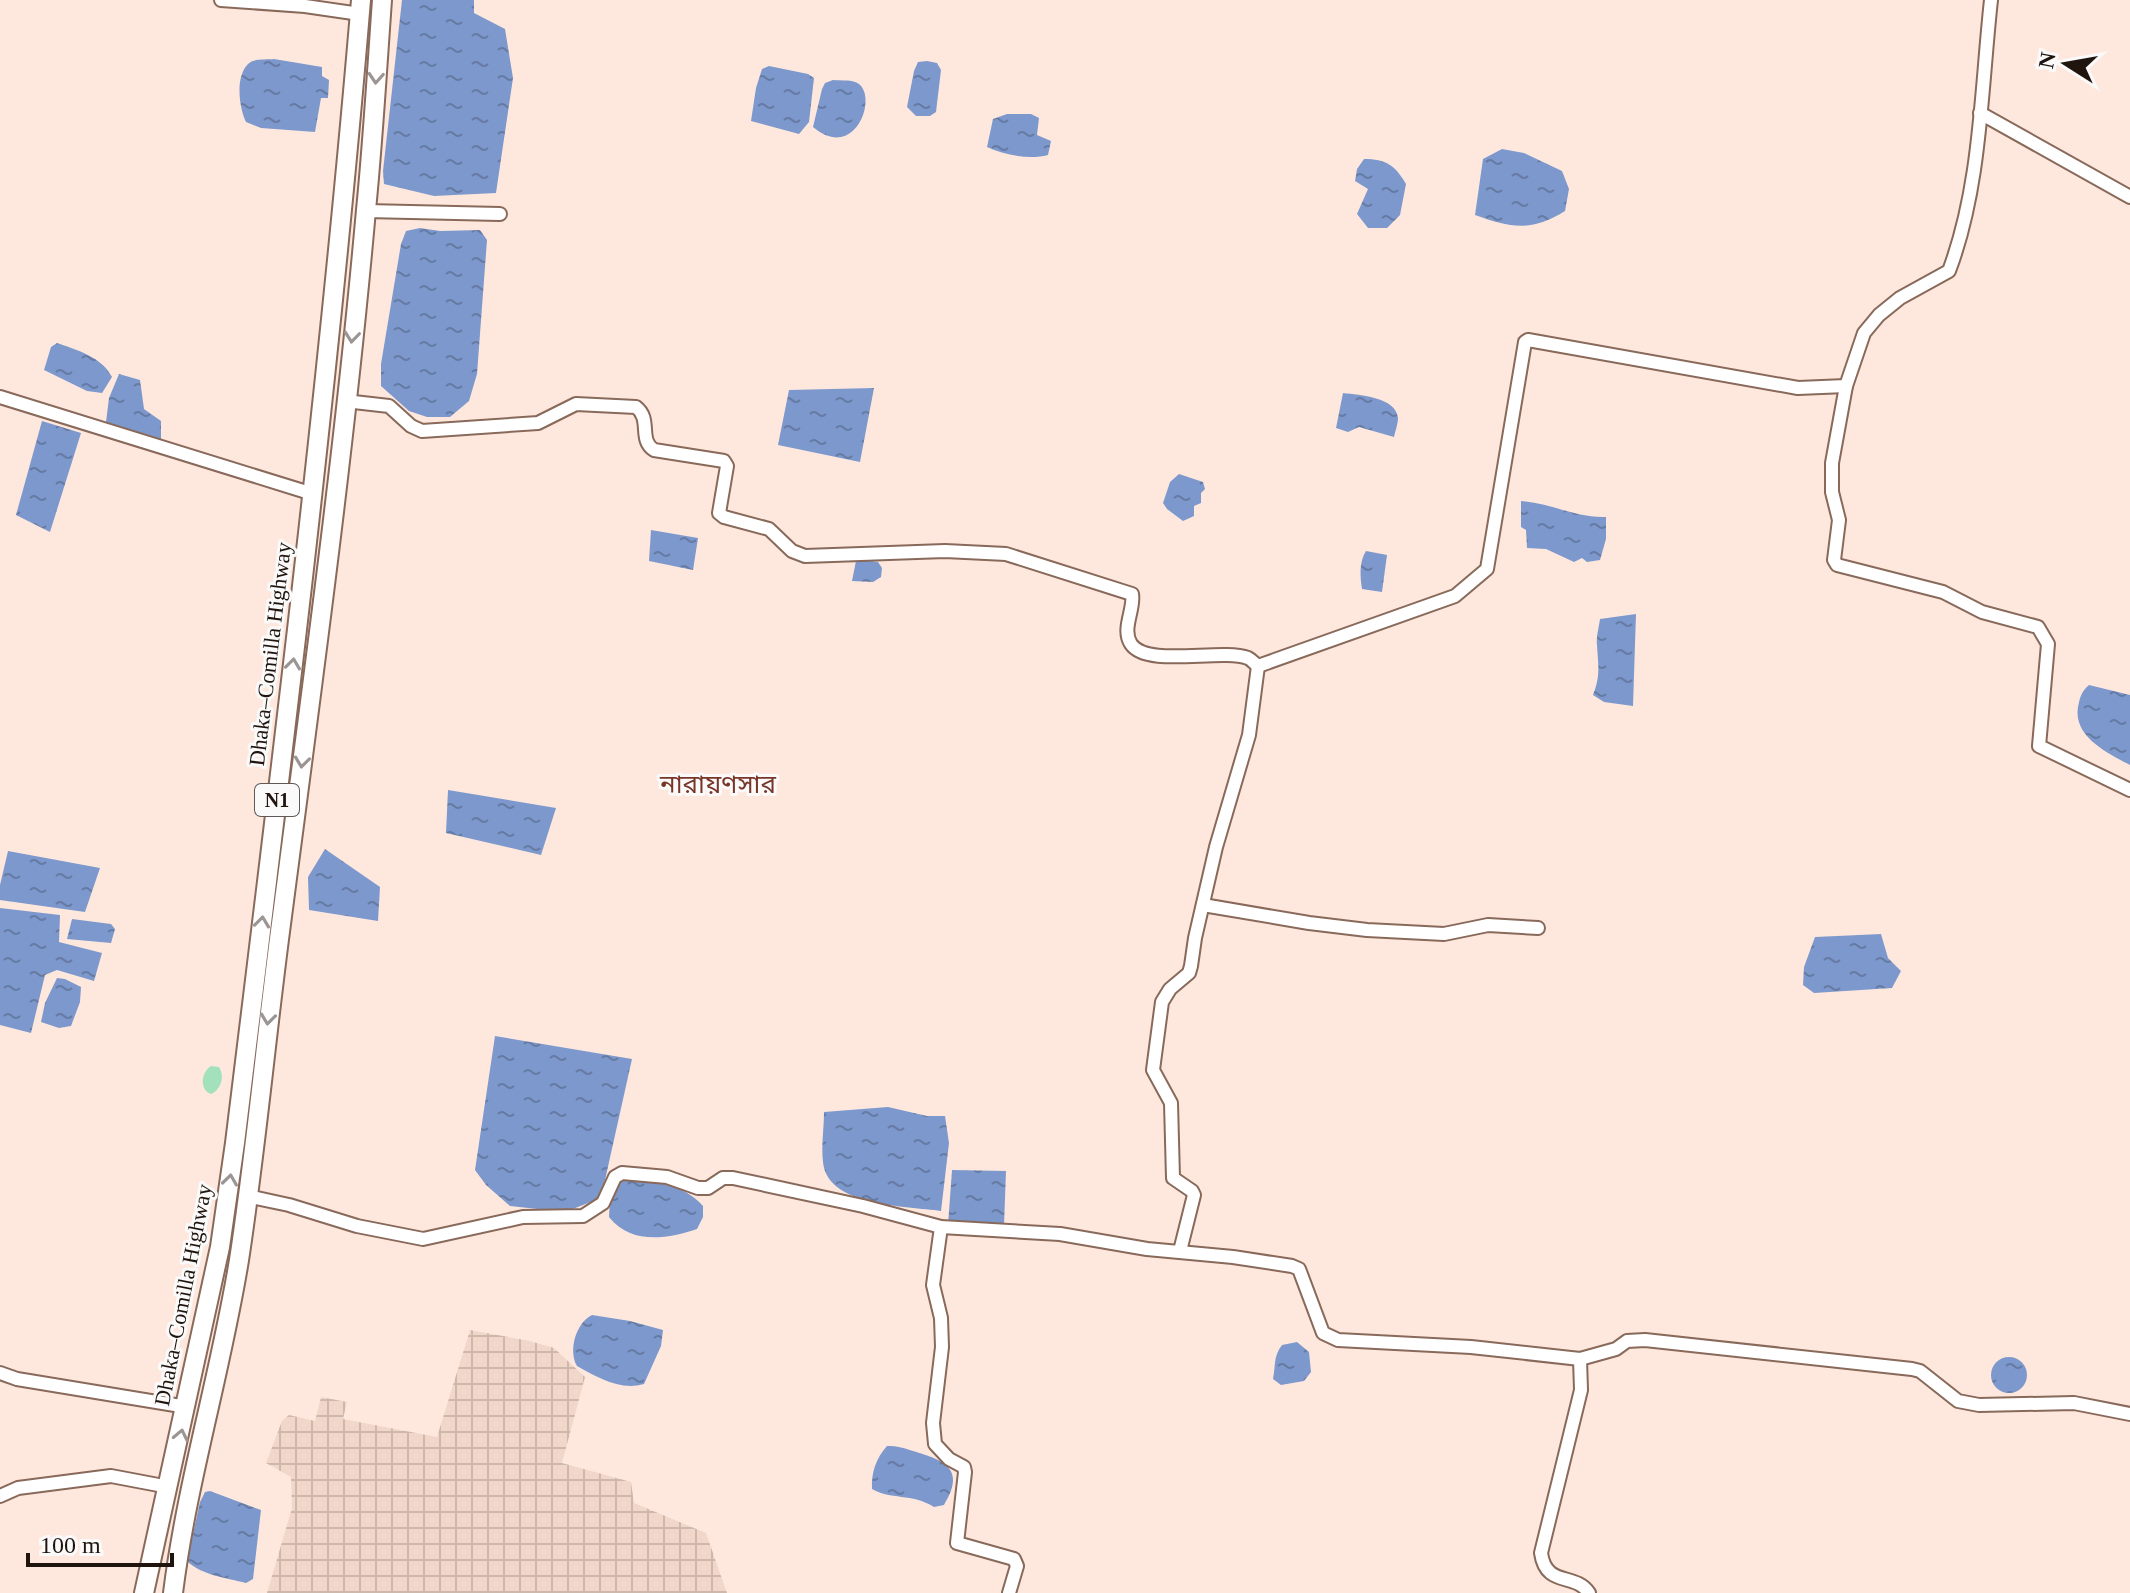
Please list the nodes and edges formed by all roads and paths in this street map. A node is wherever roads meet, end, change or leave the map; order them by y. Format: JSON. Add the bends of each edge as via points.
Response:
{"nodes":[{"id":1,"x":221,"y":0,"type":"edge"},
{"id":2,"x":382,"y":0,"type":"edge"},
{"id":3,"x":1991,"y":0,"type":"edge"},
{"id":4,"x":361,"y":7,"type":"edge"},
{"id":5,"x":1980,"y":113,"type":"junction"},
{"id":6,"x":2130,"y":197,"type":"edge"},
{"id":7,"x":366,"y":211,"type":"junction"},
{"id":8,"x":500,"y":214,"type":"dead end"},
{"id":9,"x":337,"y":281,"type":"junction"},
{"id":10,"x":358,"y":282,"type":"junction"},
{"id":11,"x":1846,"y":386,"type":"junction"},
{"id":12,"x":0,"y":397,"type":"edge"},
{"id":13,"x":345,"y":401,"type":"junction"},
{"id":14,"x":313,"y":494,"type":"junction"},
{"id":15,"x":1258,"y":666,"type":"junction"},
{"id":16,"x":2130,"y":790,"type":"edge"},
{"id":17,"x":1203,"y":905,"type":"junction"},
{"id":18,"x":1538,"y":928,"type":"dead end"},
{"id":19,"x":256,"y":1048,"type":"junction"},
{"id":20,"x":247,"y":1196,"type":"junction"},
{"id":21,"x":941,"y":1227,"type":"junction"},
{"id":22,"x":1180,"y":1251,"type":"junction"},
{"id":23,"x":1580,"y":1359,"type":"junction"},
{"id":24,"x":0,"y":1373,"type":"edge"},
{"id":25,"x":187,"y":1407,"type":"junction"},
{"id":26,"x":2130,"y":1414,"type":"edge"},
{"id":27,"x":169,"y":1487,"type":"junction"},
{"id":28,"x":0,"y":1496,"type":"edge"},
{"id":29,"x":144,"y":1593,"type":"edge"},
{"id":30,"x":173,"y":1593,"type":"edge"},
{"id":31,"x":1009,"y":1593,"type":"edge"},
{"id":32,"x":1589,"y":1593,"type":"edge"}],
"edges":[{"from":1,"to":4,"type":"street"},
{"from":2,"to":7,"type":"highway","name":"Dhaka–Comilla Highway","number":"N1","one_way":true},
{"from":3,"to":5,"type":"street"},
{"from":4,"to":9,"type":"highway","name":"Dhaka–Comilla Highway","number":"N1"},
{"from":5,"to":6,"type":"street"},
{"from":5,"to":11,"type":"street","via":[[1960,242],[1949,271],[1879,315],[1864,333]]},
{"from":7,"to":8,"type":"street"},
{"from":7,"to":10,"type":"highway","name":"Dhaka–Comilla Highway","number":"N1"},
{"from":9,"to":10,"type":"highway"},
{"from":9,"to":14,"type":"highway","name":"Dhaka–Comilla Highway","number":"N1"},
{"from":10,"to":13,"type":"highway","name":"Dhaka–Comilla Highway","number":"N1","one_way":true},
{"from":11,"to":15,"type":"street","via":[[1798,388],[1528,340],[1487,569],[1455,596]]},
{"from":11,"to":16,"type":"street","via":[[1832,463],[1839,520],[1837,565],[1943,592],[1982,612],[2038,627],[2048,644],[2039,746]]},
{"from":12,"to":14,"type":"street"},
{"from":13,"to":15,"type":"street","via":[[389,406],[422,431],[538,423],[576,404],[636,407],[645,418],[649,447],[724,461],[719,513],[769,529],[792,551],[805,556],[1006,554],[1132,594],[1128,635],[1140,651],[1174,658],[1247,658]]},
{"from":13,"to":19,"type":"highway","name":"Dhaka–Comilla Highway","number":"N1","one_way":true,"via":[[326,574]]},
{"from":19,"to":14,"type":"highway","name":"Dhaka–Comilla Highway","number":"N1","one_way":true},
{"from":15,"to":17,"type":"street","via":[[1246,748]]},
{"from":17,"to":18,"type":"street","via":[[1367,930],[1444,934],[1488,925]]},
{"from":17,"to":22,"type":"street","via":[[1189,973],[1162,1002],[1153,1070],[1171,1103],[1173,1178],[1194,1195]]},
{"from":19,"to":20,"type":"highway","name":"Dhaka–Comilla Highway","number":"N1"},
{"from":25,"to":19,"type":"highway","name":"Dhaka–Comilla Highway","number":"N1","one_way":true},
{"from":20,"to":21,"type":"street","via":[[423,1239],[523,1217],[583,1216],[603,1203],[622,1173],[667,1177],[698,1188],[733,1178]]},
{"from":20,"to":30,"type":"highway","name":"Dhaka–Comilla Highway","number":"N1","via":[[236,1277],[180,1537]]},
{"from":21,"to":22,"type":"street","via":[[1060,1234]]},
{"from":21,"to":31,"type":"street","via":[[933,1285],[942,1347],[935,1444],[964,1467],[957,1543],[1014,1559]]},
{"from":22,"to":23,"type":"street","via":[[1299,1269],[1323,1333],[1338,1340]]},
{"from":23,"to":26,"type":"street","via":[[1636,1340],[1727,1347],[1912,1369],[1958,1401],[1979,1405],[2074,1403]]},
{"from":23,"to":32,"type":"street","via":[[1581,1390],[1541,1553],[1549,1573]]},
{"from":24,"to":25,"type":"street"},
{"from":27,"to":25,"type":"highway","name":"Dhaka–Comilla Highway","number":"N1","one_way":true},
{"from":27,"to":28,"type":"street","via":[[111,1476],[18,1488]]},
{"from":27,"to":29,"type":"highway","name":"Dhaka–Comilla Highway","number":"N1"}]}
